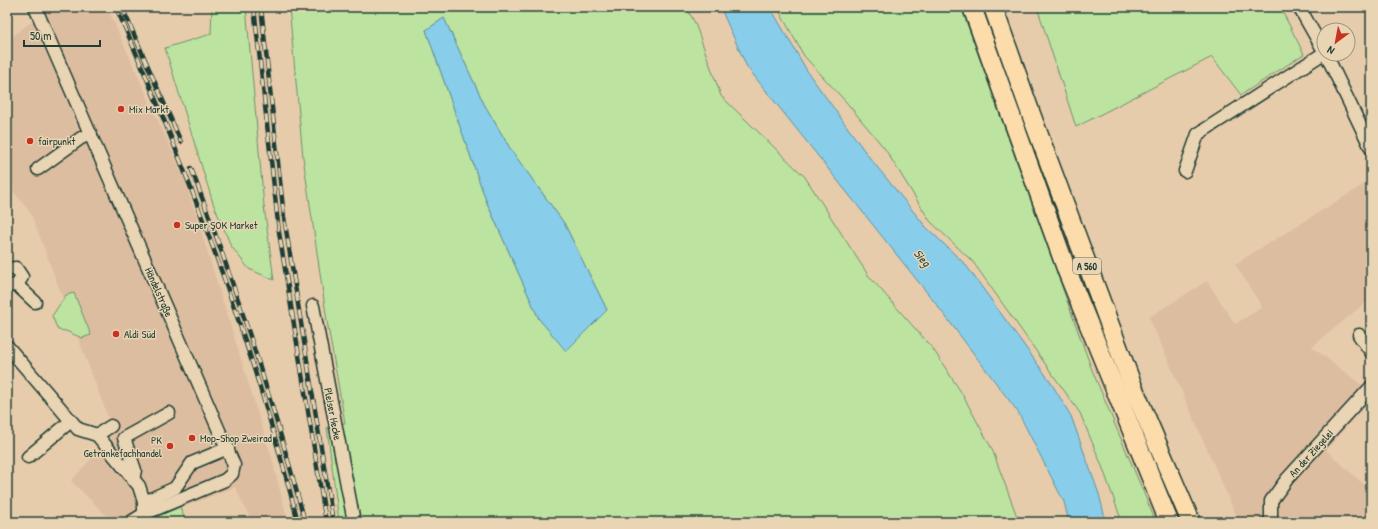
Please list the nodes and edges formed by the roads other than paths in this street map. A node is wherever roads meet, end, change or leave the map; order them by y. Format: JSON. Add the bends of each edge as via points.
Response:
{"nodes":[{"id":1,"x":972,"y":7,"type":"edge"},
{"id":2,"x":993,"y":7,"type":"edge"},
{"id":3,"x":1299,"y":7,"type":"edge"},
{"id":4,"x":37,"y":12,"type":"edge"},
{"id":5,"x":1316,"y":38,"type":"edge"},
{"id":6,"x":1316,"y":58,"type":"edge"},
{"id":7,"x":1328,"y":62,"type":"edge"},
{"id":8,"x":91,"y":134,"type":"junction"},
{"id":9,"x":1371,"y":148,"type":"edge"},
{"id":10,"x":38,"y":169,"type":"dead end"},
{"id":11,"x":1185,"y":171,"type":"dead end"},
{"id":12,"x":7,"y":269,"type":"edge"},
{"id":13,"x":12,"y":286,"type":"edge"},
{"id":14,"x":35,"y":302,"type":"dead end"},
{"id":15,"x":313,"y":306,"type":"dead end"},
{"id":16,"x":1358,"y":335,"type":"dead end"},
{"id":17,"x":7,"y":346,"type":"edge"},
{"id":18,"x":1371,"y":352,"type":"edge"},
{"id":19,"x":28,"y":358,"type":"dead end"},
{"id":20,"x":11,"y":360,"type":"edge"},
{"id":21,"x":42,"y":388,"type":"junction"},
{"id":22,"x":1369,"y":391,"type":"edge"},
{"id":23,"x":169,"y":413,"type":"dead end"},
{"id":24,"x":71,"y":421,"type":"junction"},
{"id":25,"x":111,"y":426,"type":"dead end"},
{"id":26,"x":97,"y":435,"type":"junction"},
{"id":27,"x":228,"y":448,"type":"junction"},
{"id":28,"x":28,"y":457,"type":"dead end"},
{"id":29,"x":133,"y":480,"type":"junction"},
{"id":30,"x":144,"y":508,"type":"junction"},
{"id":31,"x":1167,"y":519,"type":"edge"},
{"id":32,"x":131,"y":522,"type":"edge"},
{"id":33,"x":354,"y":522,"type":"edge"},
{"id":34,"x":1191,"y":522,"type":"edge"},
{"id":35,"x":1271,"y":522,"type":"edge"}],
"edges":[{"from":1,"to":31,"type":"highway","number":"A 560","via":[[1067,271]]},
{"from":2,"to":34,"type":"highway","number":"A 560","via":[[1133,387]]},
{"from":3,"to":5,"type":"street"},
{"from":4,"to":8,"type":"street","name":"Händelstraße"},
{"from":6,"to":11,"type":"street","via":[[1198,134]]},
{"from":7,"to":9,"type":"street"},
{"from":8,"to":10,"type":"street","via":[[81,138]]},
{"from":8,"to":27,"type":"street","name":"Händelstraße"},
{"from":12,"to":13,"type":"street","via":[[16,268],[21,273],[21,280]]},
{"from":13,"to":14,"type":"street"},
{"from":15,"to":33,"type":"street","name":"Pleiser Hecke"},
{"from":16,"to":18,"type":"street"},
{"from":17,"to":20,"type":"street"},
{"from":19,"to":21,"type":"street","via":[[43,377]]},
{"from":20,"to":21,"type":"street"},
{"from":21,"to":24,"type":"street"},
{"from":22,"to":35,"type":"street","name":"An der Ziegelei","via":[[1287,479],[1271,501]]},
{"from":23,"to":29,"type":"street","via":[[124,438],[135,470]]},
{"from":24,"to":26,"type":"street","via":[[78,429]]},
{"from":24,"to":28,"type":"street"},
{"from":25,"to":26,"type":"street"},
{"from":26,"to":29,"type":"street"},
{"from":27,"to":30,"type":"street","via":[[192,463],[175,488]]},
{"from":27,"to":30,"type":"street","name":"Händelstraße","via":[[234,470],[228,478],[216,485]]},
{"from":29,"to":30,"type":"street","via":[[142,492]]},
{"from":30,"to":32,"type":"street","name":"Händelstraße"}]}
